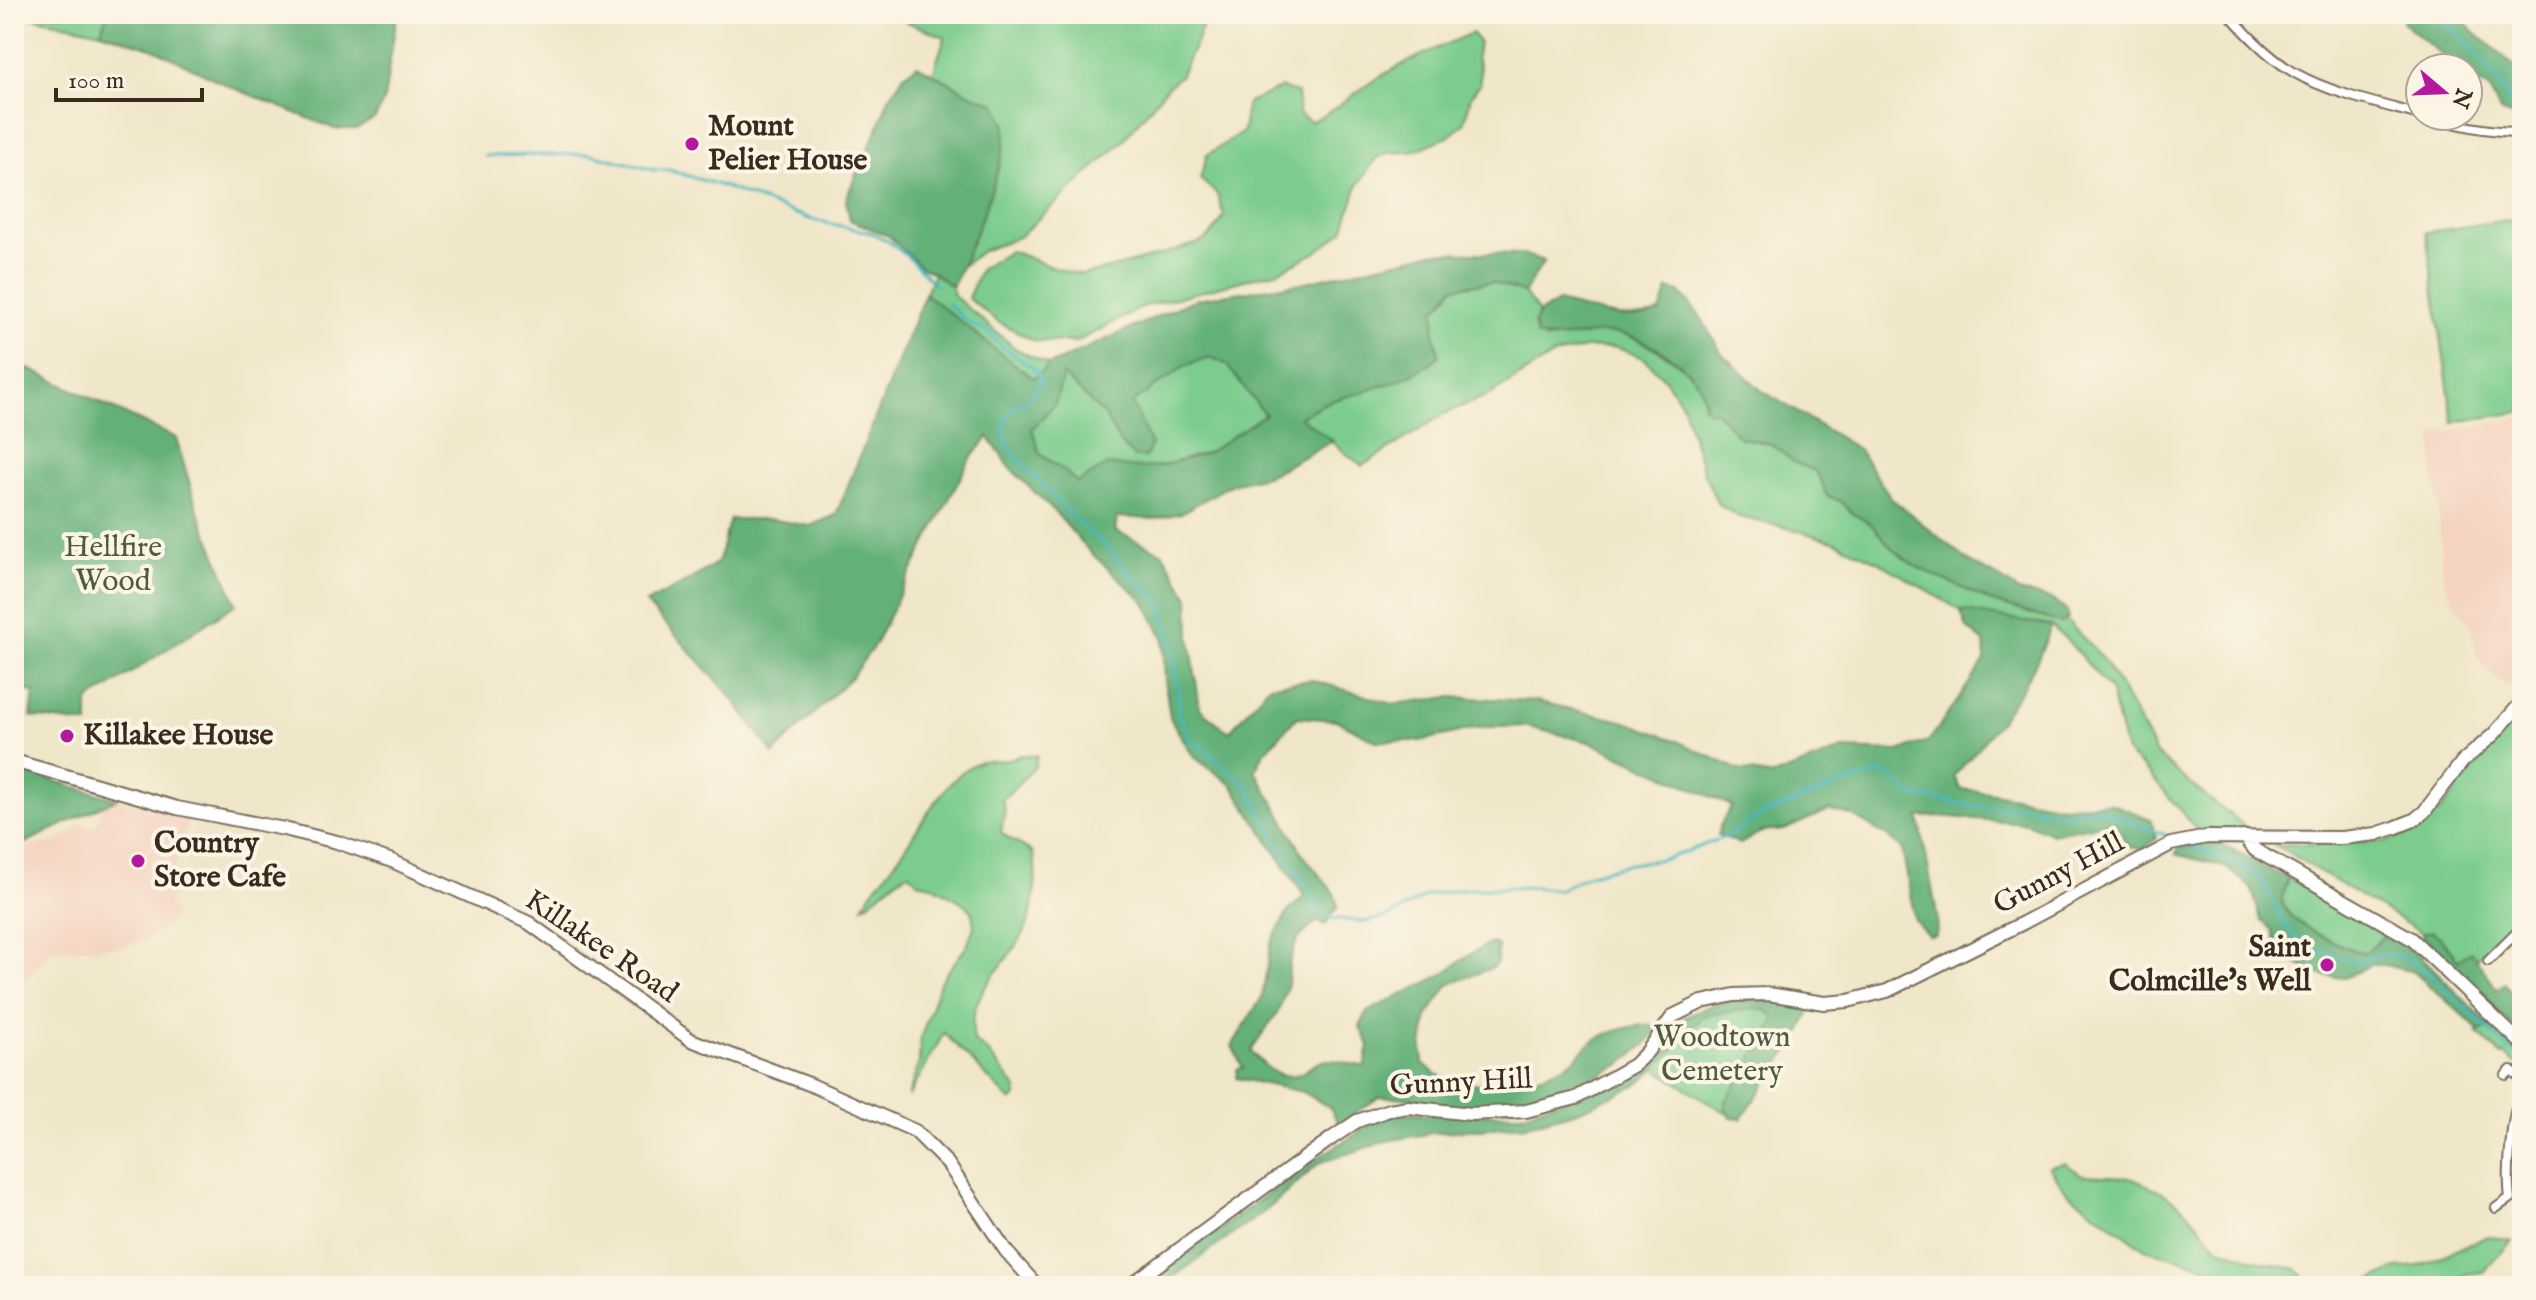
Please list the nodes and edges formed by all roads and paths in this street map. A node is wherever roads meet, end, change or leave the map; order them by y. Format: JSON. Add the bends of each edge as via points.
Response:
{"nodes":[{"id":1,"x":2229,"y":14,"type":"edge"},
{"id":2,"x":2404,"y":110,"type":"edge"},
{"id":3,"x":2484,"y":129,"type":"edge"},
{"id":4,"x":2522,"y":132,"type":"edge"},
{"id":5,"x":2522,"y":702,"type":"edge"},
{"id":6,"x":14,"y":761,"type":"edge"},
{"id":7,"x":2250,"y":837,"type":"junction"},
{"id":8,"x":2522,"y":927,"type":"edge"},
{"id":9,"x":2488,"y":961,"type":"dead end"},
{"id":10,"x":2522,"y":1044,"type":"edge"},
{"id":11,"x":2506,"y":1075,"type":"dead end"},
{"id":12,"x":2522,"y":1079,"type":"edge"},
{"id":13,"x":2522,"y":1095,"type":"edge"},
{"id":14,"x":2496,"y":1208,"type":"dead end"},
{"id":15,"x":1037,"y":1286,"type":"edge"},
{"id":16,"x":1129,"y":1286,"type":"edge"}],
"edges":[{"from":1,"to":2,"type":"street","via":[[2296,74]]},
{"from":3,"to":4,"type":"street"},
{"from":5,"to":7,"type":"street","name":"Gunny Hill","via":[[2414,820],[2376,834],[2342,838]]},
{"from":6,"to":15,"type":"street","name":"Killakee Road","via":[[177,808],[337,842],[529,923],[691,1040],[915,1131],[948,1164],[1006,1251]]},
{"from":7,"to":10,"type":"street","via":[[2255,850],[2412,939]]},
{"from":7,"to":16,"type":"street","name":"Gunny Hill","via":[[2171,844],[1887,991],[1824,1003],[1768,994],[1702,1002],[1673,1016],[1634,1065],[1576,1098],[1526,1111],[1471,1114],[1408,1107],[1373,1114]]},
{"from":8,"to":9,"type":"street"},
{"from":11,"to":12,"type":"street","via":[[2511,1070]]},
{"from":13,"to":14,"type":"street","via":[[2516,1102],[2510,1198]]}]}
